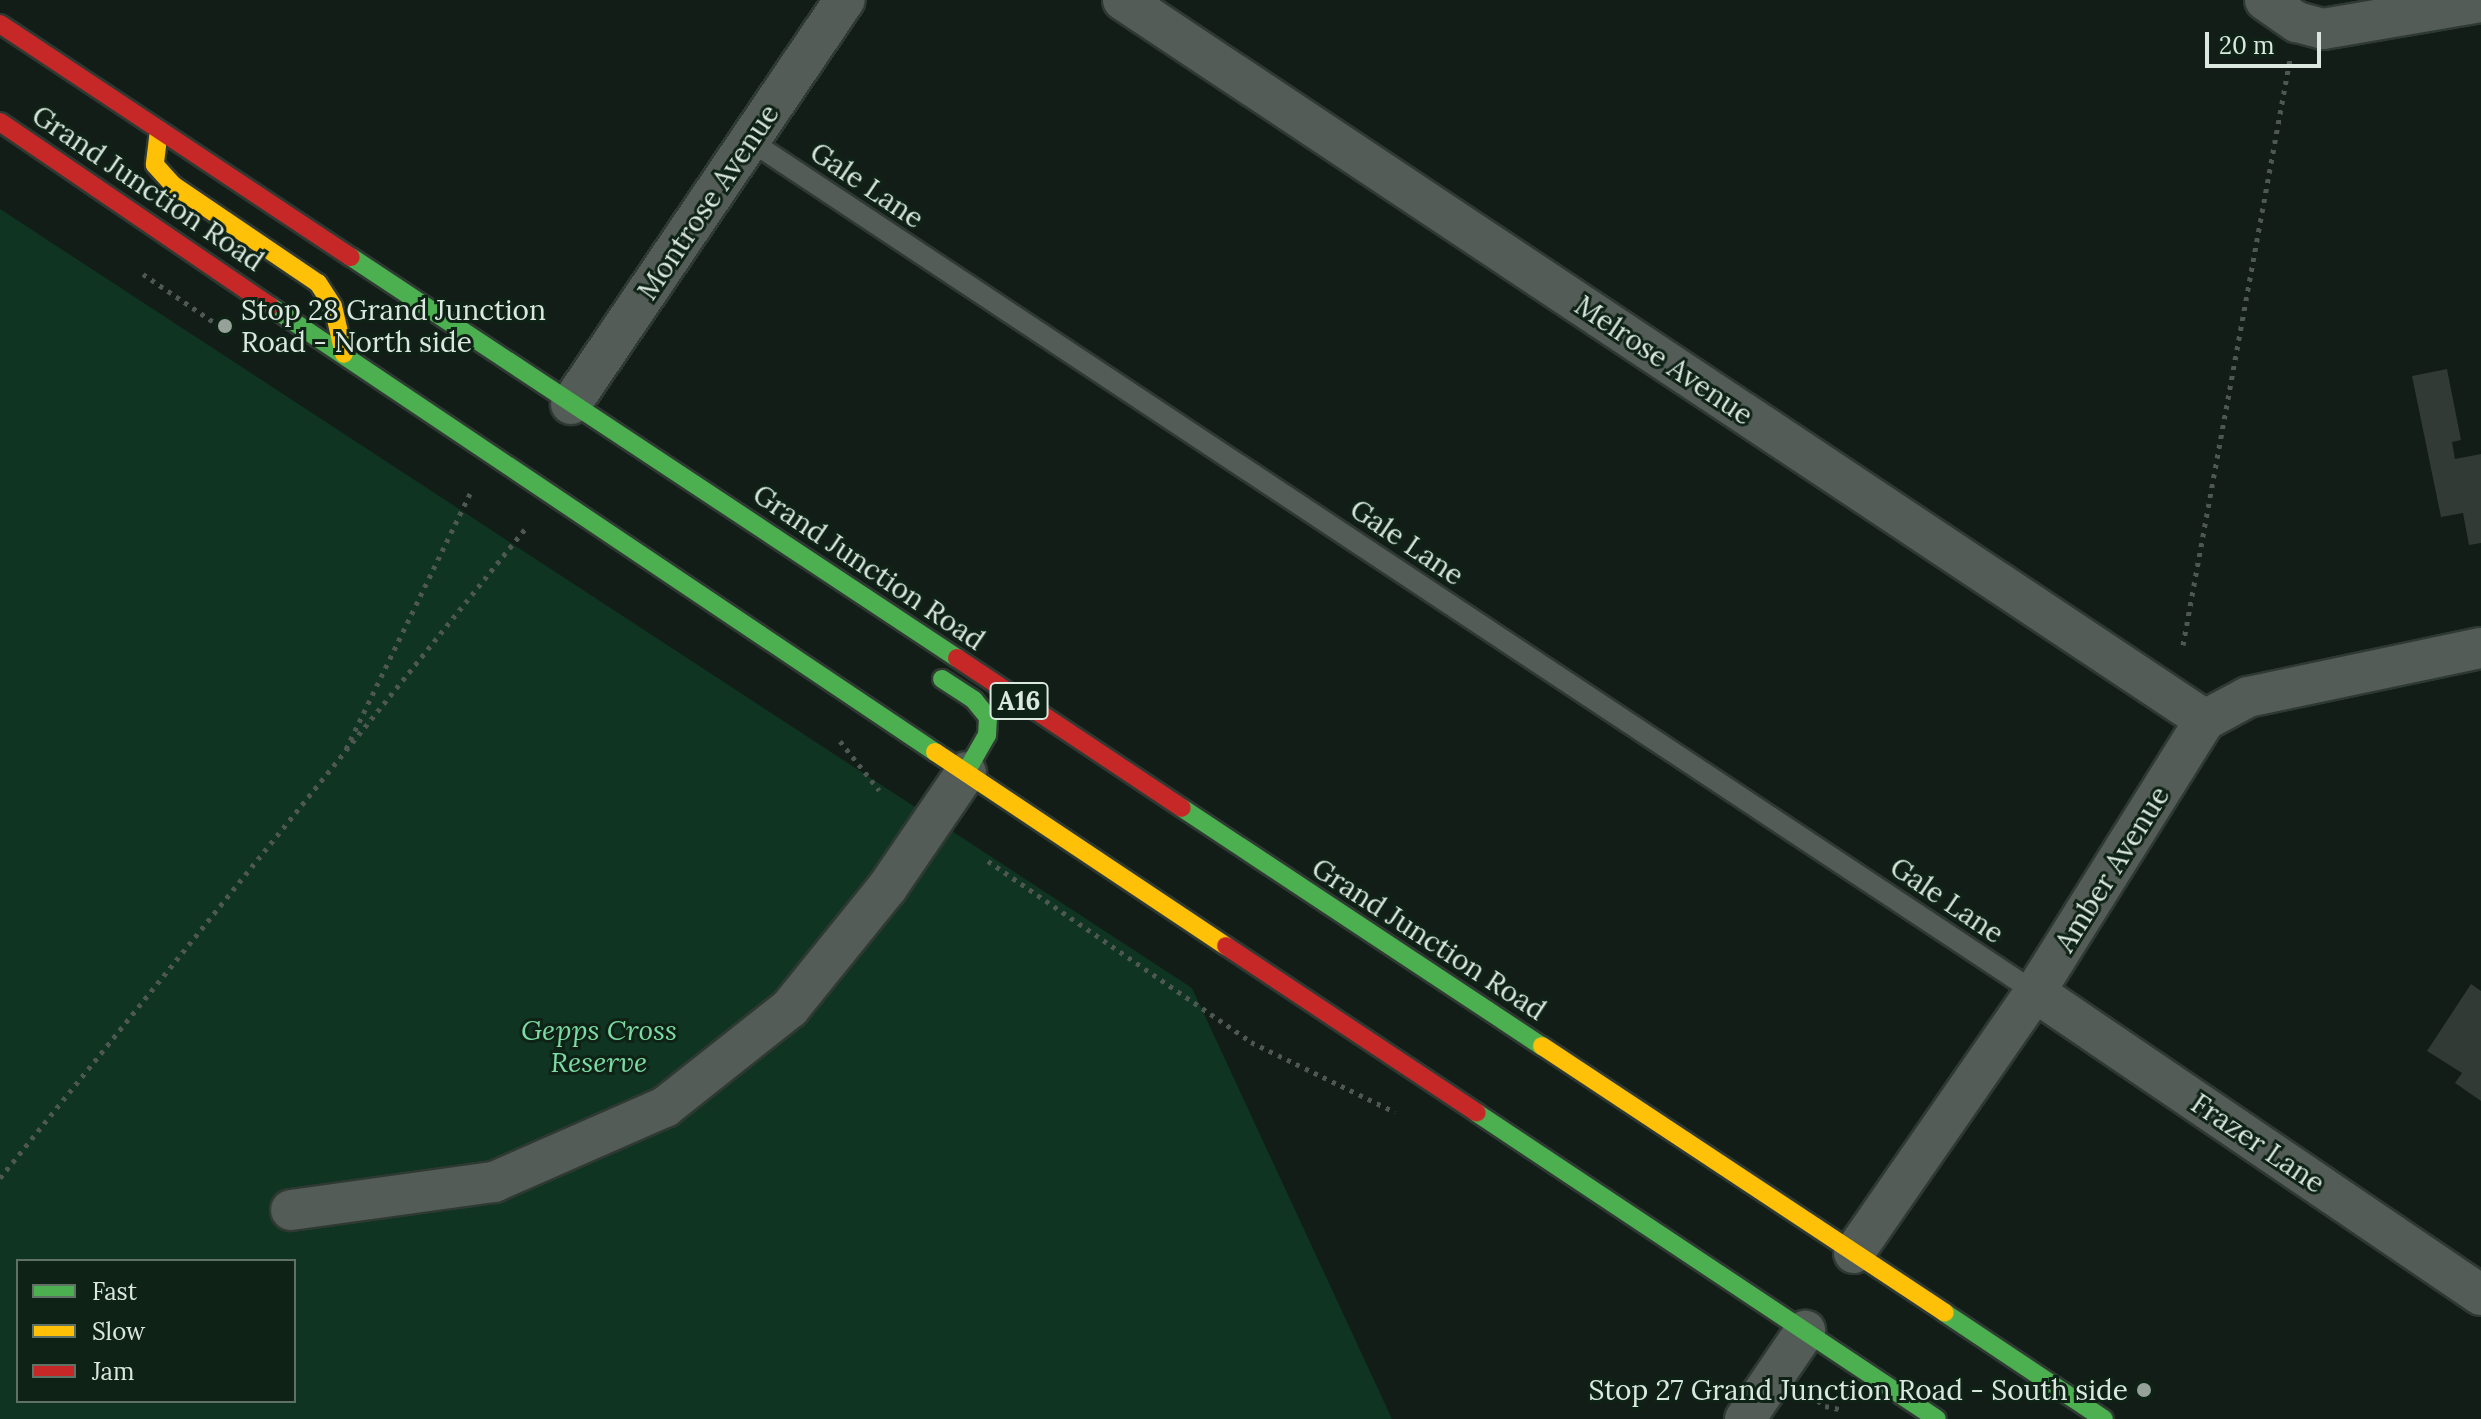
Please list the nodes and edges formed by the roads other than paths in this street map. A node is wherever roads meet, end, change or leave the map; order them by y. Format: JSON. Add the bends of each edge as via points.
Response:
{"nodes":[{"id":1,"x":845,"y":0,"type":"edge"},
{"id":2,"x":1123,"y":0,"type":"edge"},
{"id":3,"x":2481,"y":2,"type":"edge"},
{"id":4,"x":2281,"y":11,"type":"edge"},
{"id":5,"x":0,"y":24,"type":"edge"},
{"id":6,"x":0,"y":122,"type":"edge"},
{"id":7,"x":159,"y":130,"type":"junction"},
{"id":8,"x":749,"y":140,"type":"junction"},
{"id":9,"x":344,"y":354,"type":"junction"},
{"id":10,"x":571,"y":404,"type":"junction"},
{"id":11,"x":724,"y":504,"type":"junction"},
{"id":12,"x":735,"y":536,"type":"dead end"},
{"id":13,"x":2481,"y":648,"type":"edge"},
{"id":14,"x":922,"y":665,"type":"dead end"},
{"id":15,"x":2205,"y":720,"type":"junction"},
{"id":16,"x":966,"y":772,"type":"junction"},
{"id":17,"x":2035,"y":992,"type":"junction"},
{"id":18,"x":291,"y":1210,"type":"dead end"},
{"id":19,"x":1854,"y":1253,"type":"junction"},
{"id":20,"x":2481,"y":1295,"type":"edge"},
{"id":21,"x":1805,"y":1331,"type":"junction"},
{"id":22,"x":1745,"y":1419,"type":"edge"},
{"id":23,"x":1937,"y":1419,"type":"edge"},
{"id":24,"x":2104,"y":1419,"type":"edge"}],
"edges":[{"from":1,"to":8,"type":"street","name":"Montrose Avenue"},
{"from":2,"to":15,"type":"street","name":"Melrose Avenue"},
{"from":3,"to":4,"type":"street","via":[[2323,29]]},
{"from":5,"to":7,"type":"highway","name":"Grand Junction Road","number":"A16"},
{"from":6,"to":9,"type":"highway","name":"Grand Junction Road"},
{"from":7,"to":9,"type":"highway","name":"Grand Junction Road","via":[[155,165],[173,185],[318,283],[333,306]]},
{"from":7,"to":10,"type":"highway","name":"Grand Junction Road","number":"A16"},
{"from":8,"to":10,"type":"street","name":"Montrose Avenue"},
{"from":8,"to":17,"type":"lane","name":"Gale Lane"},
{"from":9,"to":16,"type":"highway","name":"Grand Junction Road"},
{"from":10,"to":11,"type":"highway","name":"Grand Junction Road","number":"A16"},
{"from":11,"to":12,"type":"highway","name":"Grand Junction Road"},
{"from":11,"to":19,"type":"highway","name":"Grand Junction Road","number":"A16"},
{"from":13,"to":15,"type":"street","name":"Amber Avenue","via":[[2248,697]]},
{"from":14,"to":16,"type":"highway","name":"Grand Junction Road","via":[[974,700],[988,717],[987,735]]},
{"from":15,"to":17,"type":"street","name":"Amber Avenue"},
{"from":16,"to":18,"type":"street","via":[[887,888],[790,1008],[665,1107],[494,1182]]},
{"from":16,"to":21,"type":"highway","name":"Grand Junction Road"},
{"from":17,"to":19,"type":"street","name":"Amber Avenue"},
{"from":17,"to":20,"type":"street","name":"Frazer Lane"},
{"from":19,"to":24,"type":"highway","name":"Grand Junction Road","number":"A16"},
{"from":21,"to":22,"type":"street"},
{"from":21,"to":23,"type":"highway","name":"Grand Junction Road"}]}
